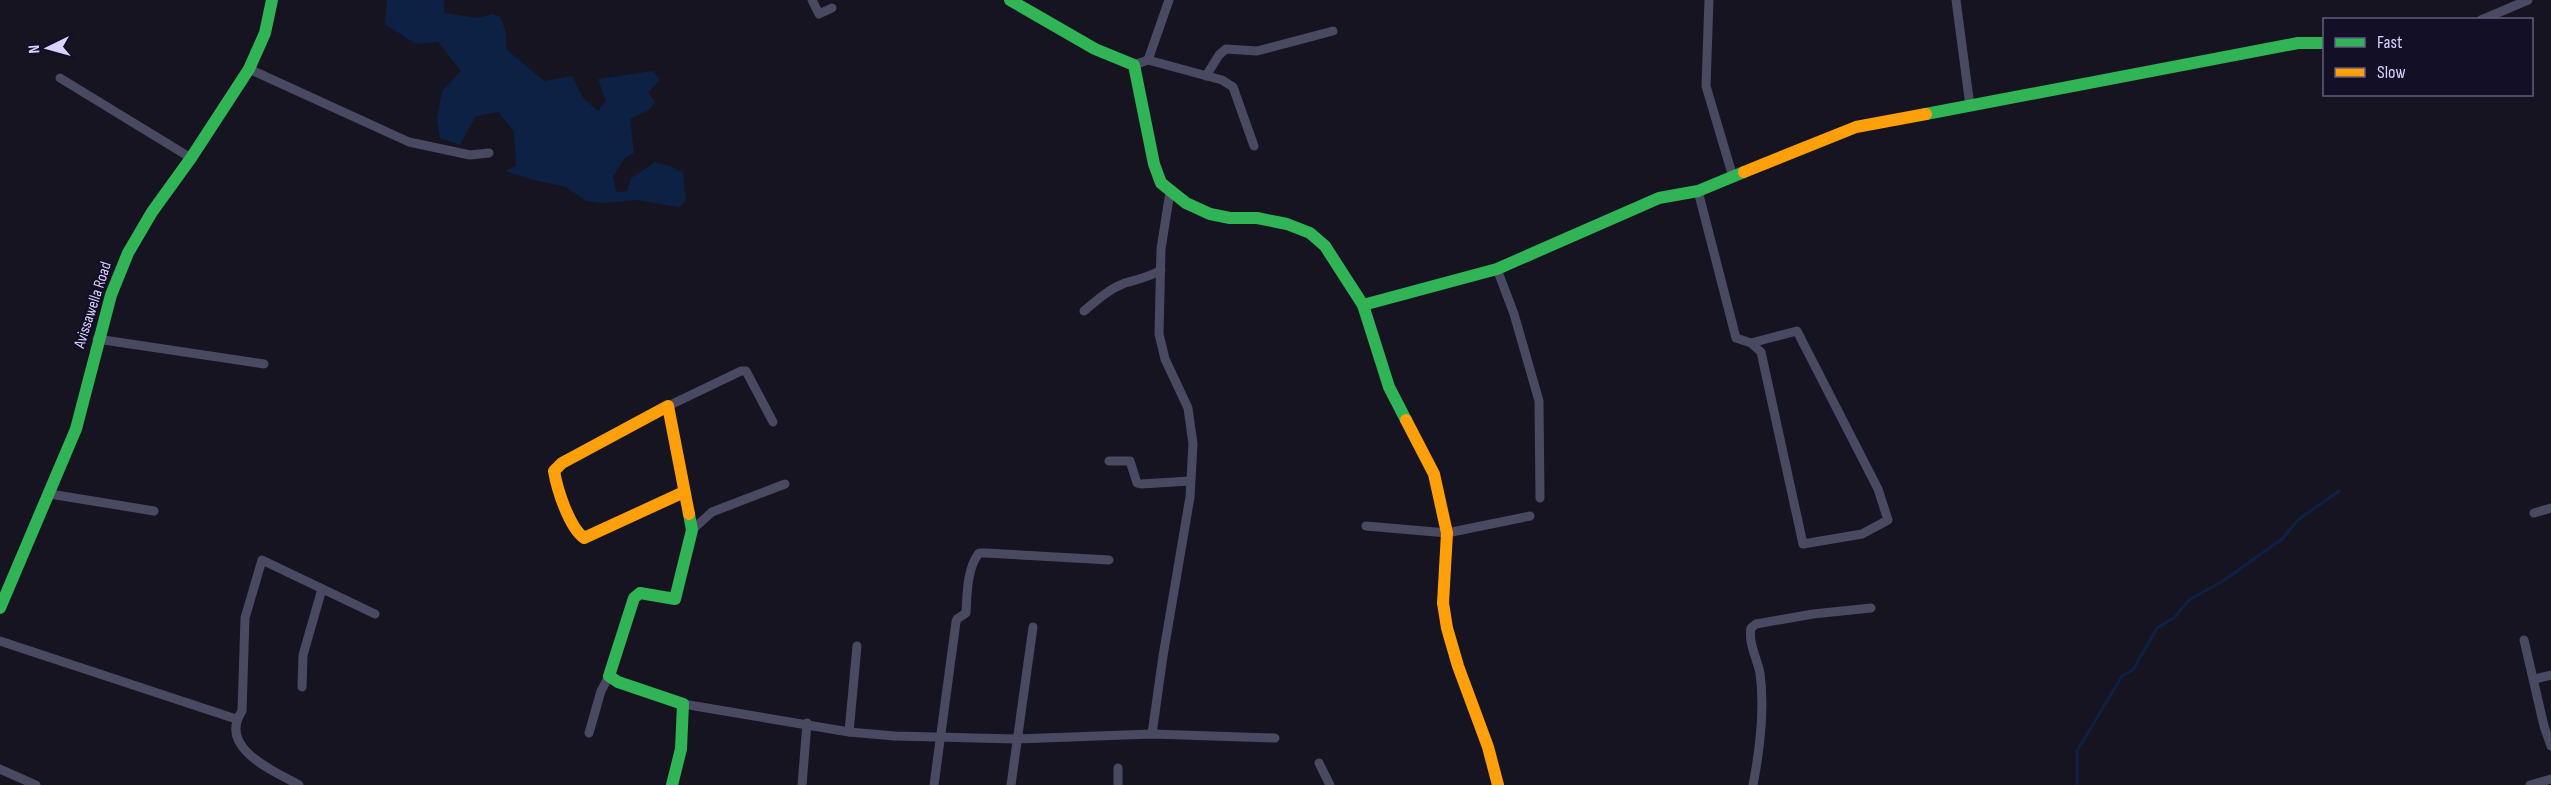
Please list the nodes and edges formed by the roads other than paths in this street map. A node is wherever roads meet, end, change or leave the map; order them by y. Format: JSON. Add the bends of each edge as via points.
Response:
{"nodes":[{"id":1,"x":272,"y":0,"type":"edge"},
{"id":2,"x":812,"y":0,"type":"edge"},
{"id":3,"x":1010,"y":0,"type":"edge"},
{"id":4,"x":1169,"y":0,"type":"edge"},
{"id":5,"x":1709,"y":0,"type":"edge"},
{"id":6,"x":1956,"y":0,"type":"edge"},
{"id":7,"x":2528,"y":0,"type":"edge"},
{"id":8,"x":832,"y":8,"type":"dead end"},
{"id":9,"x":2486,"y":18,"type":"edge"},
{"id":10,"x":1333,"y":32,"type":"dead end"},
{"id":11,"x":2323,"y":43,"type":"edge"},
{"id":12,"x":1148,"y":60,"type":"junction"},
{"id":13,"x":1134,"y":64,"type":"junction"},
{"id":14,"x":249,"y":69,"type":"junction"},
{"id":15,"x":1206,"y":76,"type":"junction"},
{"id":16,"x":60,"y":78,"type":"dead end"},
{"id":17,"x":1970,"y":106,"type":"junction"},
{"id":18,"x":1254,"y":146,"type":"dead end"},
{"id":19,"x":489,"y":153,"type":"dead end"},
{"id":20,"x":191,"y":158,"type":"junction"},
{"id":21,"x":1733,"y":177,"type":"junction"},
{"id":22,"x":1698,"y":191,"type":"junction"},
{"id":23,"x":1170,"y":192,"type":"junction"},
{"id":24,"x":1497,"y":269,"type":"junction"},
{"id":25,"x":1161,"y":270,"type":"junction"},
{"id":26,"x":1363,"y":305,"type":"junction"},
{"id":27,"x":1084,"y":311,"type":"dead end"},
{"id":28,"x":97,"y":339,"type":"junction"},
{"id":29,"x":1751,"y":343,"type":"junction"},
{"id":30,"x":264,"y":364,"type":"dead end"},
{"id":31,"x":668,"y":406,"type":"junction"},
{"id":32,"x":773,"y":422,"type":"dead end"},
{"id":33,"x":1109,"y":460,"type":"dead end"},
{"id":34,"x":1190,"y":480,"type":"junction"},
{"id":35,"x":785,"y":484,"type":"dead end"},
{"id":36,"x":684,"y":492,"type":"junction"},
{"id":37,"x":50,"y":494,"type":"junction"},
{"id":38,"x":1540,"y":498,"type":"dead end"},
{"id":39,"x":2551,"y":507,"type":"edge"},
{"id":40,"x":154,"y":511,"type":"dead end"},
{"id":41,"x":2534,"y":513,"type":"dead end"},
{"id":42,"x":1530,"y":516,"type":"dead end"},
{"id":43,"x":1366,"y":526,"type":"dead end"},
{"id":44,"x":692,"y":530,"type":"junction"},
{"id":45,"x":1448,"y":532,"type":"junction"},
{"id":46,"x":1108,"y":560,"type":"dead end"},
{"id":47,"x":322,"y":589,"type":"junction"},
{"id":48,"x":0,"y":608,"type":"edge"},
{"id":49,"x":1871,"y":608,"type":"dead end"},
{"id":50,"x":375,"y":614,"type":"dead end"},
{"id":51,"x":1033,"y":627,"type":"dead end"},
{"id":52,"x":2524,"y":640,"type":"dead end"},
{"id":53,"x":0,"y":641,"type":"edge"},
{"id":54,"x":857,"y":646,"type":"dead end"},
{"id":55,"x":2551,"y":675,"type":"edge"},
{"id":56,"x":609,"y":676,"type":"junction"},
{"id":57,"x":2535,"y":679,"type":"junction"},
{"id":58,"x":302,"y":687,"type":"dead end"},
{"id":59,"x":683,"y":704,"type":"junction"},
{"id":60,"x":236,"y":719,"type":"junction"},
{"id":61,"x":807,"y":723,"type":"junction"},
{"id":62,"x":849,"y":732,"type":"junction"},
{"id":63,"x":589,"y":733,"type":"dead end"},
{"id":64,"x":1152,"y":734,"type":"junction"},
{"id":65,"x":942,"y":737,"type":"junction"},
{"id":66,"x":1275,"y":738,"type":"dead end"},
{"id":67,"x":1016,"y":739,"type":"junction"},
{"id":68,"x":2551,"y":746,"type":"edge"},
{"id":69,"x":1319,"y":763,"type":"dead end"},
{"id":70,"x":1118,"y":768,"type":"dead end"},
{"id":71,"x":0,"y":769,"type":"edge"},
{"id":72,"x":2551,"y":779,"type":"edge"},
{"id":73,"x":36,"y":785,"type":"edge"},
{"id":74,"x":299,"y":785,"type":"edge"},
{"id":75,"x":672,"y":785,"type":"edge"},
{"id":76,"x":802,"y":785,"type":"edge"},
{"id":77,"x":934,"y":785,"type":"edge"},
{"id":78,"x":1011,"y":785,"type":"edge"},
{"id":79,"x":1118,"y":785,"type":"edge"},
{"id":80,"x":1330,"y":785,"type":"edge"},
{"id":81,"x":1498,"y":785,"type":"edge"},
{"id":82,"x":1753,"y":785,"type":"edge"},
{"id":83,"x":2530,"y":785,"type":"edge"}],
"edges":[{"from":1,"to":14,"type":"street","name":"Avissawella Road","via":[[265,33]]},
{"from":2,"to":8,"type":"street","via":[[819,15]]},
{"from":3,"to":13,"type":"street","via":[[1095,49]]},
{"from":4,"to":12,"type":"street"},
{"from":5,"to":21,"type":"street","via":[[1706,86]]},
{"from":6,"to":17,"type":"street"},
{"from":7,"to":9,"type":"street"},
{"from":10,"to":15,"type":"street","via":[[1257,51],[1226,50]]},
{"from":11,"to":17,"type":"street","via":[[2298,43]]},
{"from":12,"to":13,"type":"street"},
{"from":12,"to":15,"type":"street"},
{"from":13,"to":23,"type":"street","via":[[1154,164],[1161,183]]},
{"from":14,"to":19,"type":"street","via":[[410,142],[470,155]]},
{"from":14,"to":20,"type":"street","name":"Avissawella Road"},
{"from":15,"to":18,"type":"street","via":[[1233,87]]},
{"from":16,"to":20,"type":"street"},
{"from":17,"to":21,"type":"street","via":[[1856,127]]},
{"from":20,"to":28,"type":"street","name":"Avissawella Road","via":[[128,253]]},
{"from":21,"to":22,"type":"street"},
{"from":22,"to":24,"type":"street","via":[[1659,198]]},
{"from":22,"to":29,"type":"street","via":[[1736,338]]},
{"from":23,"to":25,"type":"street"},
{"from":23,"to":26,"type":"street","via":[[1210,214],[1257,218],[1311,233],[1325,246]]},
{"from":24,"to":26,"type":"street"},
{"from":24,"to":38,"type":"street","via":[[1539,401]]},
{"from":25,"to":27,"type":"street","via":[[1104,294]]},
{"from":25,"to":34,"type":"street","via":[[1159,334],[1164,359],[1188,408],[1192,430]]},
{"from":26,"to":45,"type":"street","via":[[1389,387],[1434,474]]},
{"from":28,"to":30,"type":"street"},
{"from":28,"to":37,"type":"street","name":"Avissawella Road","via":[[76,429]]},
{"from":29,"to":29,"type":"street","via":[[1761,352],[1803,544],[1862,534],[1888,520],[1878,489],[1797,331]]},
{"from":31,"to":32,"type":"street","via":[[746,371]]},
{"from":31,"to":36,"type":"street"},
{"from":31,"to":36,"type":"street","via":[[562,463],[554,471],[554,478],[577,533],[584,538]]},
{"from":33,"to":34,"type":"street","via":[[1130,460],[1137,483],[1141,484]]},
{"from":34,"to":64,"type":"street"},
{"from":35,"to":44,"type":"street","via":[[712,513]]},
{"from":36,"to":44,"type":"street"},
{"from":37,"to":40,"type":"street"},
{"from":37,"to":48,"type":"street","name":"Avissawella Road"},
{"from":39,"to":41,"type":"street"},
{"from":42,"to":45,"type":"street"},
{"from":43,"to":45,"type":"street"},
{"from":44,"to":56,"type":"street","via":[[675,599],[640,593],[634,598]]},
{"from":45,"to":81,"type":"street","via":[[1443,603],[1447,628]]},
{"from":46,"to":65,"type":"street","via":[[979,553],[971,567],[966,613],[956,622]]},
{"from":47,"to":50,"type":"street"},
{"from":47,"to":58,"type":"street","via":[[303,655]]},
{"from":47,"to":60,"type":"street","via":[[262,560],[245,618],[242,711]]},
{"from":49,"to":82,"type":"street","via":[[1813,614],[1751,628],[1760,673],[1761,713]]},
{"from":51,"to":67,"type":"street"},
{"from":52,"to":57,"type":"street"},
{"from":53,"to":60,"type":"street"},
{"from":54,"to":62,"type":"street"},
{"from":55,"to":57,"type":"street"},
{"from":56,"to":59,"type":"street"},
{"from":56,"to":63,"type":"street"},
{"from":57,"to":68,"type":"street"},
{"from":59,"to":61,"type":"street"},
{"from":59,"to":75,"type":"street","via":[[681,749]]},
{"from":60,"to":74,"type":"street","via":[[237,738],[252,759]]},
{"from":61,"to":62,"type":"street"},
{"from":61,"to":76,"type":"street"},
{"from":62,"to":65,"type":"street"},
{"from":64,"to":66,"type":"street"},
{"from":64,"to":67,"type":"street"},
{"from":65,"to":67,"type":"street"},
{"from":65,"to":77,"type":"street"},
{"from":67,"to":78,"type":"street"},
{"from":69,"to":80,"type":"street"},
{"from":70,"to":79,"type":"street"},
{"from":71,"to":73,"type":"street"},
{"from":72,"to":83,"type":"street"}]}
